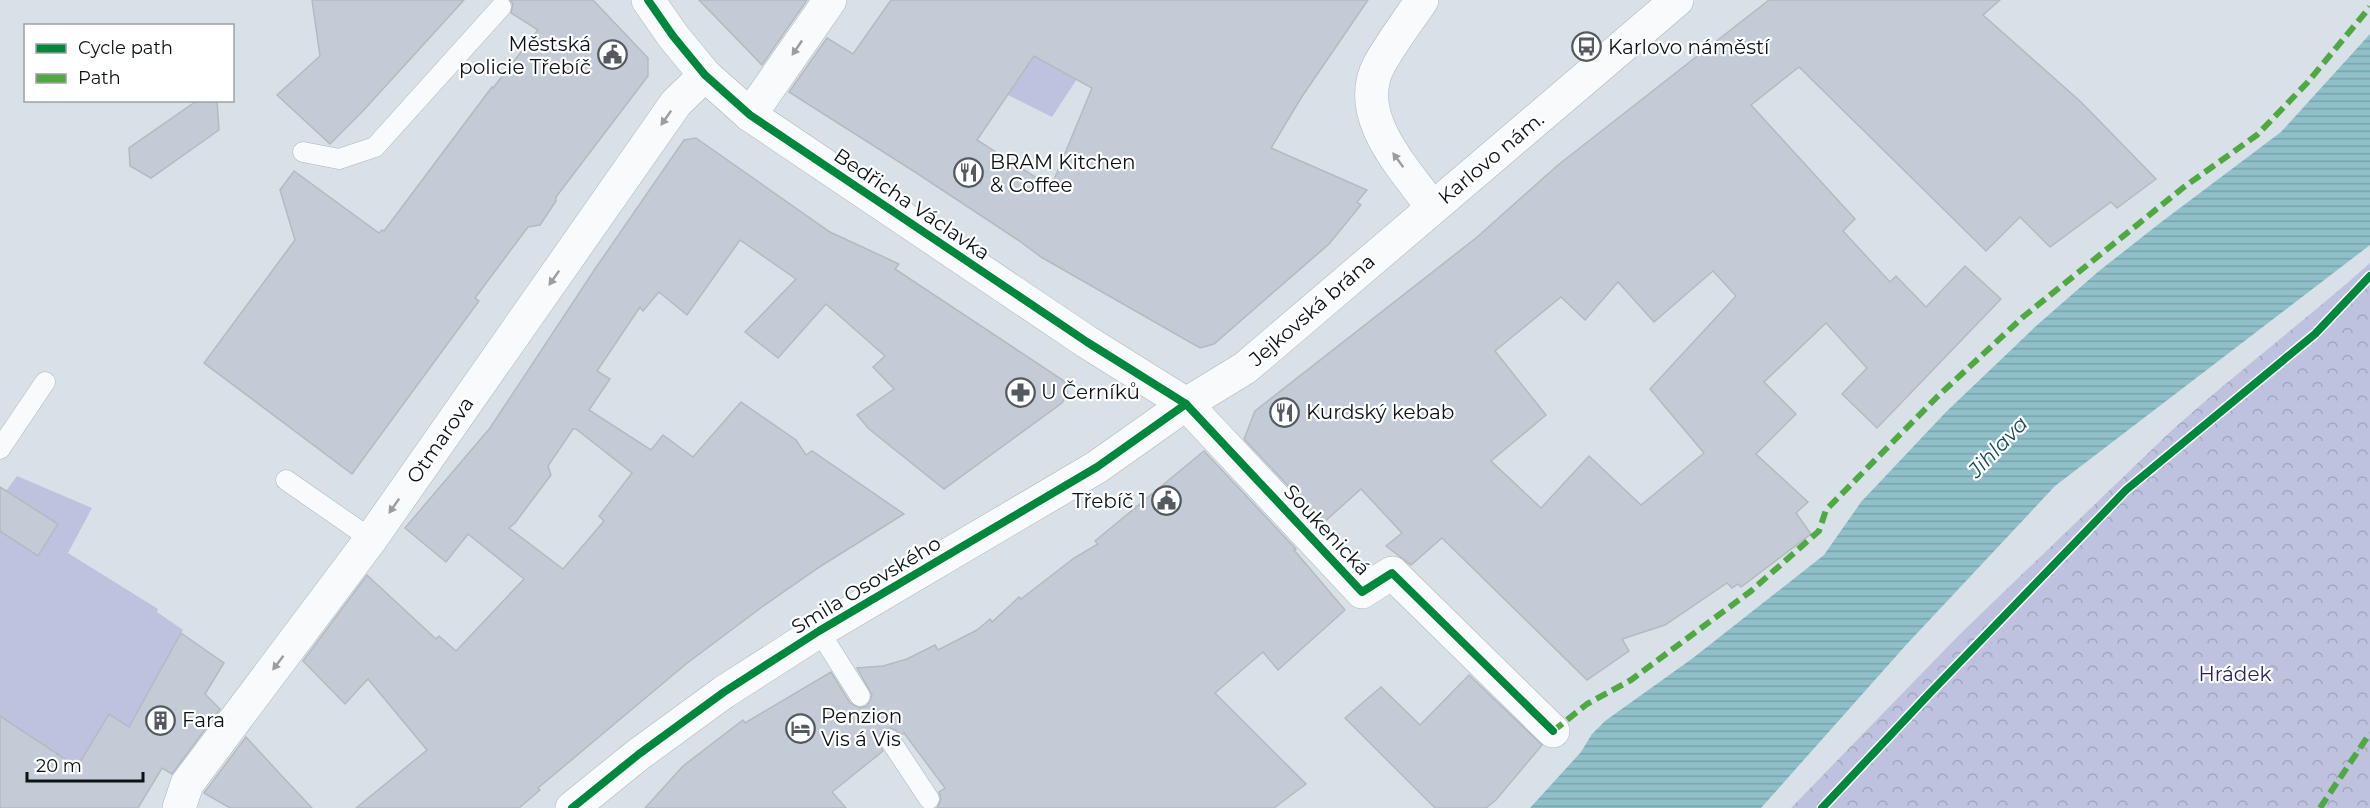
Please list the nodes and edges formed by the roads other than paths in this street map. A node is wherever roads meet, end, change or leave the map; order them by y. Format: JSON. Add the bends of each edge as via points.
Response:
{"nodes":[{"id":1,"x":648,"y":0,"type":"edge"},
{"id":2,"x":830,"y":0,"type":"edge"},
{"id":3,"x":1422,"y":0,"type":"edge"},
{"id":4,"x":1677,"y":0,"type":"edge"},
{"id":5,"x":501,"y":6,"type":"dead end"},
{"id":6,"x":705,"y":75,"type":"junction"},
{"id":7,"x":750,"y":115,"type":"junction"},
{"id":8,"x":303,"y":152,"type":"dead end"},
{"id":9,"x":1432,"y":207,"type":"junction"},
{"id":10,"x":45,"y":382,"type":"dead end"},
{"id":11,"x":1186,"y":404,"type":"junction"},
{"id":12,"x":0,"y":449,"type":"edge"},
{"id":13,"x":286,"y":480,"type":"dead end"},
{"id":14,"x":371,"y":539,"type":"junction"},
{"id":15,"x":819,"y":631,"type":"junction"},
{"id":16,"x":860,"y":696,"type":"dead end"},
{"id":17,"x":1553,"y":731,"type":"dead end"},
{"id":18,"x":890,"y":740,"type":"dead end"},
{"id":19,"x":929,"y":799,"type":"dead end"},
{"id":20,"x":179,"y":808,"type":"edge"},
{"id":21,"x":572,"y":808,"type":"edge"}],
"edges":[{"from":1,"to":6,"type":"street","name":"Bedřicha Václavka"},
{"from":2,"to":7,"type":"street","one_way":true},
{"from":9,"to":3,"type":"street","name":"Karlovo nám.","one_way":true,"via":[[1389,148],[1375,118],[1372,97],[1378,67]]},
{"from":4,"to":9,"type":"street","name":"Karlovo nám."},
{"from":5,"to":8,"type":"lane","via":[[375,147],[339,159]]},
{"from":6,"to":7,"type":"street","name":"Bedřicha Václavka"},
{"from":6,"to":14,"type":"street","name":"Otmarova","one_way":true,"via":[[676,103]]},
{"from":7,"to":11,"type":"street","name":"Bedřicha Václavka","via":[[1087,342]]},
{"from":9,"to":11,"type":"street","name":"Jejkovská brána","via":[[1245,368]]},
{"from":10,"to":12,"type":"lane"},
{"from":11,"to":15,"type":"street","name":"Smila Osovského","via":[[1097,467]]},
{"from":11,"to":17,"type":"street","name":"Soukenická","via":[[1362,592],[1392,573]]},
{"from":13,"to":14,"type":"lane"},
{"from":14,"to":20,"type":"street","name":"Otmarova","one_way":true,"via":[[187,784]]},
{"from":15,"to":16,"type":"lane"},
{"from":15,"to":21,"type":"street","name":"Smila Osovského","via":[[724,692]]},
{"from":18,"to":19,"type":"lane"}]}
